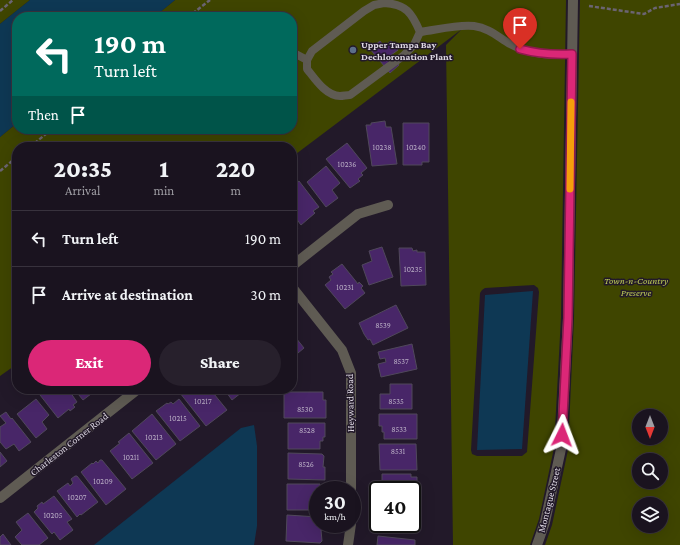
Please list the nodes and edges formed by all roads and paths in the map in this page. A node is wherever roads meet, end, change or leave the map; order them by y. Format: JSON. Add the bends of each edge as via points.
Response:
{"nodes":[{"id":1,"x":13,"y":0,"type":"edge"},
{"id":2,"x":210,"y":0,"type":"edge"},
{"id":3,"x":573,"y":0,"type":"edge"},
{"id":4,"x":680,"y":4,"type":"edge"},
{"id":5,"x":589,"y":6,"type":"dead end"},
{"id":6,"x":0,"y":10,"type":"edge"},
{"id":7,"x":194,"y":12,"type":"edge"},
{"id":8,"x":420,"y":32,"type":"junction"},
{"id":9,"x":572,"y":54,"type":"junction"},
{"id":10,"x":297,"y":55,"type":"edge"},
{"id":11,"x":307,"y":60,"type":"junction"},
{"id":12,"x":46,"y":134,"type":"edge"},
{"id":13,"x":36,"y":142,"type":"edge"},
{"id":14,"x":12,"y":161,"type":"edge"},
{"id":15,"x":0,"y":170,"type":"edge"},
{"id":16,"x":388,"y":205,"type":"dead end"},
{"id":17,"x":297,"y":262,"type":"edge"},
{"id":18,"x":297,"y":293,"type":"edge"},
{"id":19,"x":132,"y":394,"type":"edge"},
{"id":20,"x":351,"y":481,"type":"edge"},
{"id":21,"x":0,"y":498,"type":"edge"},
{"id":22,"x":349,"y":533,"type":"edge"},
{"id":23,"x":348,"y":545,"type":"edge"},
{"id":24,"x":537,"y":545,"type":"edge"}],
"edges":[{"from":1,"to":6,"type":"path"},
{"from":2,"to":7,"type":"path"},
{"from":3,"to":9,"type":"street","name":"Montague Street"},
{"from":4,"to":5,"type":"path","via":[[655,8],[644,14]]},
{"from":8,"to":9,"type":"lane","via":[[474,26],[489,30],[508,43],[536,54]]},
{"from":8,"to":11,"type":"lane","via":[[411,14],[404,8],[394,3],[374,5],[312,51]]},
{"from":8,"to":11,"type":"lane","via":[[414,45],[404,56],[350,94],[339,96],[329,92],[307,69]]},
{"from":9,"to":24,"type":"street","name":"Montague Street","via":[[568,318],[561,449],[545,522]]},
{"from":10,"to":11,"type":"lane"},
{"from":12,"to":13,"type":"path"},
{"from":14,"to":15,"type":"path"},
{"from":16,"to":17,"type":"street","via":[[358,214]]},
{"from":18,"to":20,"type":"street","name":"Heyward Road","via":[[342,350],[351,373]]},
{"from":19,"to":21,"type":"street","name":"Charleston Corner Road"},
{"from":22,"to":23,"type":"street"}]}
